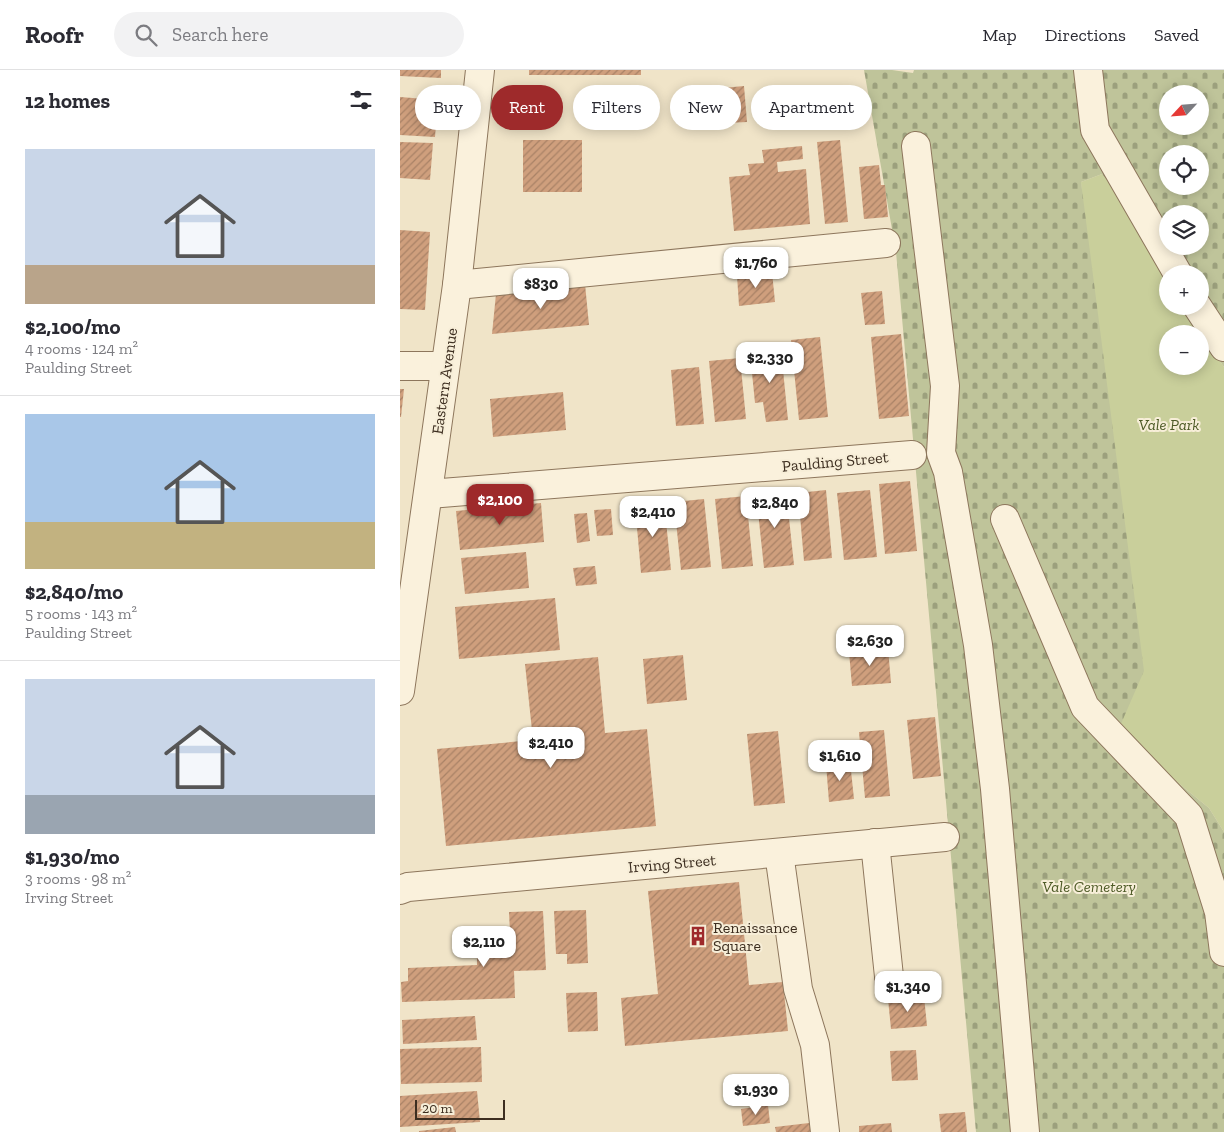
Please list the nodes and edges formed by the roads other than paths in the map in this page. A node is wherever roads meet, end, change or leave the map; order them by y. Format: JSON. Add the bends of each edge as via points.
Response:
{"nodes":[{"id":1,"x":480,"y":70,"type":"edge"},
{"id":2,"x":1088,"y":70,"type":"edge"},
{"id":3,"x":916,"y":146,"type":"dead end"},
{"id":4,"x":886,"y":243,"type":"dead end"},
{"id":5,"x":1173,"y":265,"type":"edge"},
{"id":6,"x":457,"y":285,"type":"junction"},
{"id":7,"x":1203,"y":315,"type":"edge"},
{"id":8,"x":1224,"y":347,"type":"edge"},
{"id":9,"x":400,"y":366,"type":"edge"},
{"id":10,"x":446,"y":366,"type":"junction"},
{"id":11,"x":912,"y":455,"type":"dead end"},
{"id":12,"x":429,"y":494,"type":"junction"},
{"id":13,"x":1006,"y":519,"type":"dead end"},
{"id":14,"x":400,"y":691,"type":"edge"},
{"id":15,"x":945,"y":837,"type":"dead end"},
{"id":16,"x":875,"y":843,"type":"junction"},
{"id":17,"x":779,"y":853,"type":"junction"},
{"id":18,"x":400,"y":890,"type":"edge"},
{"id":19,"x":1224,"y":952,"type":"edge"},
{"id":20,"x":890,"y":986,"type":"dead end"},
{"id":21,"x":825,"y":1132,"type":"edge"},
{"id":22,"x":1024,"y":1132,"type":"edge"}],
"edges":[{"from":1,"to":6,"type":"street","name":"Eastern Avenue"},
{"from":2,"to":5,"type":"street","via":[[1095,130]]},
{"from":3,"to":22,"type":"street","via":[[945,386],[941,453],[948,472],[978,645],[995,789]]},
{"from":4,"to":6,"type":"street"},
{"from":6,"to":10,"type":"street","name":"Eastern Avenue"},
{"from":7,"to":8,"type":"street"},
{"from":9,"to":10,"type":"street"},
{"from":10,"to":12,"type":"street","name":"Eastern Avenue"},
{"from":11,"to":12,"type":"street","name":"Paulding Street"},
{"from":12,"to":14,"type":"street","name":"Eastern Avenue"},
{"from":13,"to":19,"type":"street","via":[[1085,707],[1189,816],[1218,912]]},
{"from":15,"to":16,"type":"street","name":"Irving Street"},
{"from":16,"to":17,"type":"street","name":"Irving Street"},
{"from":16,"to":20,"type":"street"},
{"from":17,"to":18,"type":"street","name":"Irving Street"},
{"from":17,"to":21,"type":"street","via":[[798,989],[815,1045]]}]}
